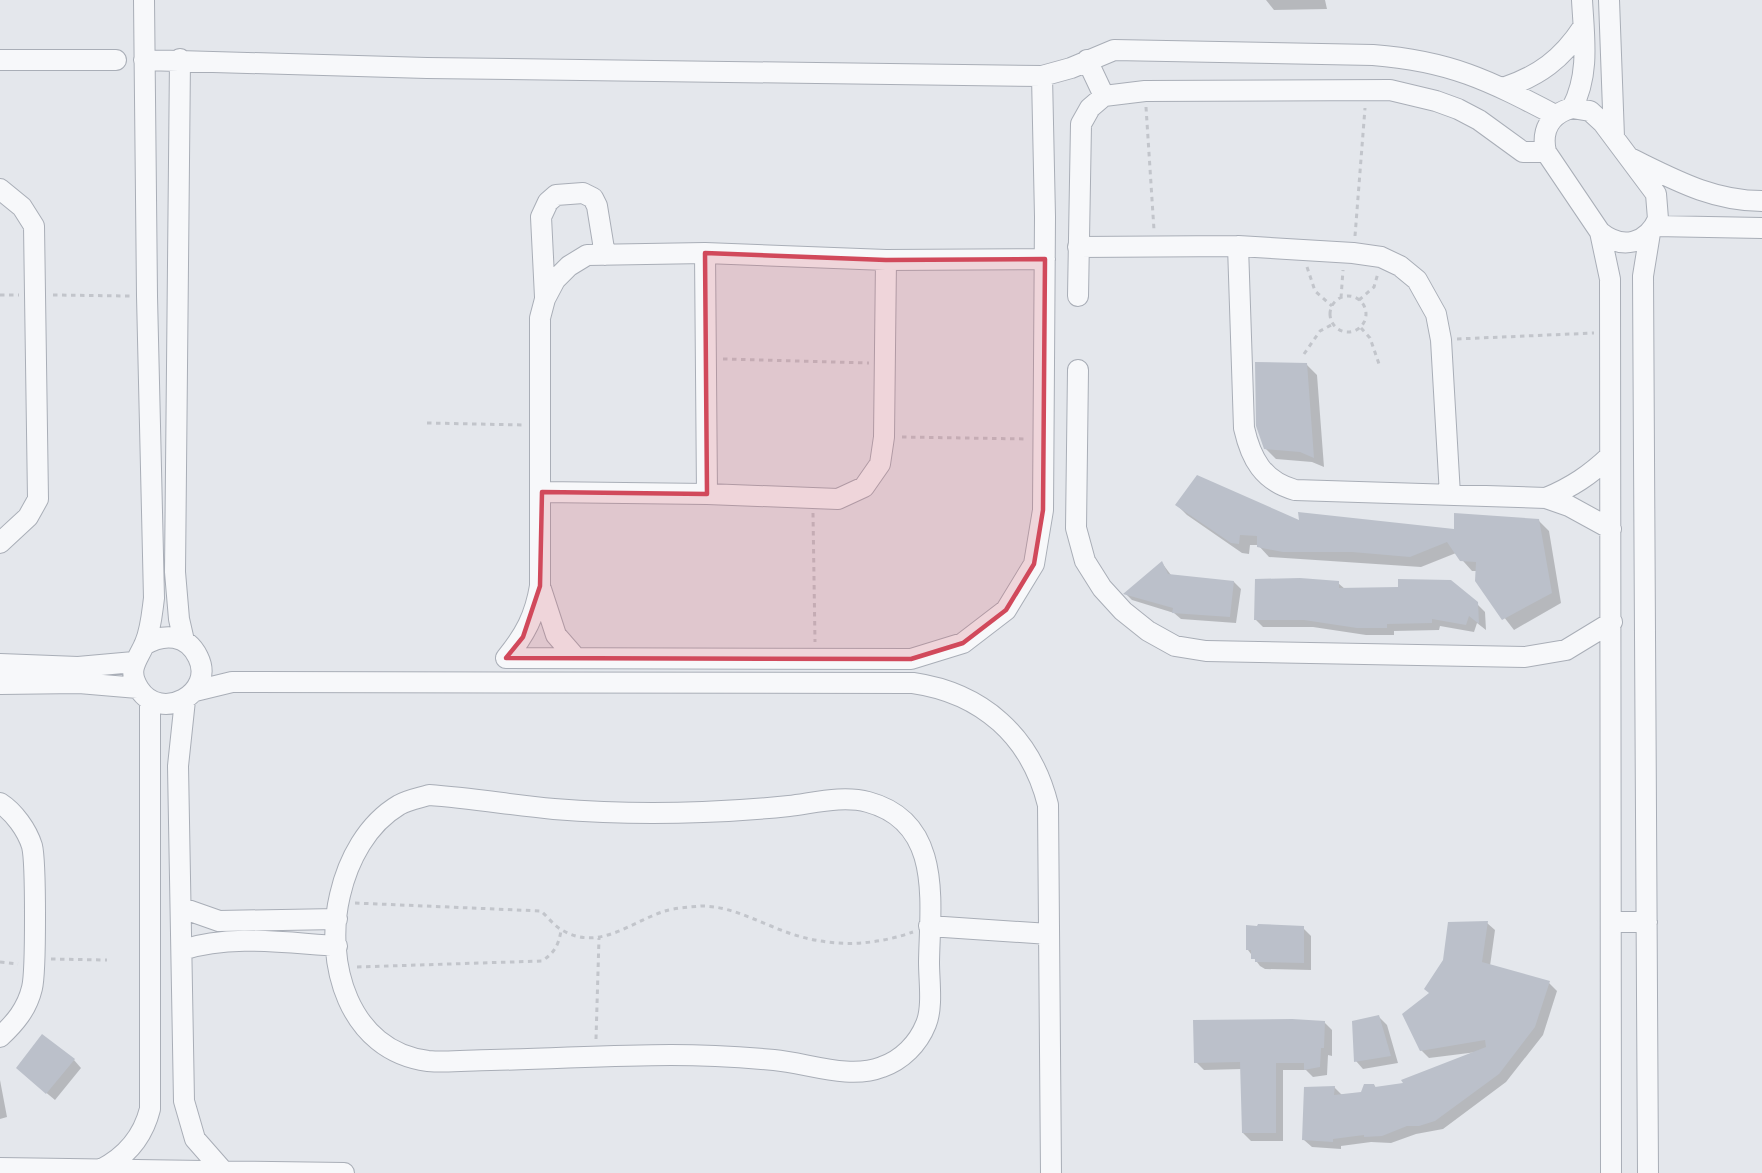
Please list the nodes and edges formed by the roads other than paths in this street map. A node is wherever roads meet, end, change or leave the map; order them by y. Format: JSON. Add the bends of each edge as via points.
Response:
{"nodes":[{"id":1,"x":144,"y":0,"type":"edge"},
{"id":2,"x":1582,"y":0,"type":"edge"},
{"id":3,"x":1609,"y":0,"type":"edge"},
{"id":4,"x":1583,"y":27,"type":"junction"},
{"id":5,"x":180,"y":59,"type":"junction"},
{"id":6,"x":0,"y":60,"type":"edge"},
{"id":7,"x":116,"y":60,"type":"dead end"},
{"id":8,"x":144,"y":60,"type":"junction"},
{"id":9,"x":1087,"y":60,"type":"junction"},
{"id":10,"x":1042,"y":76,"type":"junction"},
{"id":11,"x":1503,"y":88,"type":"junction"},
{"id":12,"x":1104,"y":96,"type":"junction"},
{"id":13,"x":1563,"y":111,"type":"junction"},
{"id":14,"x":1614,"y":137,"type":"junction"},
{"id":15,"x":1546,"y":152,"type":"junction"},
{"id":16,"x":1630,"y":158,"type":"junction"},
{"id":17,"x":0,"y":189,"type":"edge"},
{"id":18,"x":1762,"y":201,"type":"edge"},
{"id":19,"x":1762,"y":228,"type":"edge"},
{"id":20,"x":1653,"y":229,"type":"junction"},
{"id":21,"x":1600,"y":232,"type":"junction"},
{"id":22,"x":1238,"y":246,"type":"junction"},
{"id":23,"x":1078,"y":247,"type":"junction"},
{"id":24,"x":705,"y":253,"type":"junction"},
{"id":25,"x":605,"y":255,"type":"junction"},
{"id":26,"x":1045,"y":258,"type":"junction"},
{"id":27,"x":886,"y":260,"type":"junction"},
{"id":28,"x":1078,"y":296,"type":"dead end"},
{"id":29,"x":545,"y":298,"type":"junction"},
{"id":30,"x":1078,"y":370,"type":"dead end"},
{"id":31,"x":1610,"y":456,"type":"junction"},
{"id":32,"x":542,"y":492,"type":"junction"},
{"id":33,"x":707,"y":494,"type":"junction"},
{"id":34,"x":1450,"y":495,"type":"junction"},
{"id":35,"x":1546,"y":498,"type":"junction"},
{"id":36,"x":1611,"y":529,"type":"junction"},
{"id":37,"x":0,"y":543,"type":"edge"},
{"id":38,"x":540,"y":586,"type":"junction"},
{"id":39,"x":1612,"y":622,"type":"junction"},
{"id":40,"x":184,"y":641,"type":"junction"},
{"id":41,"x":139,"y":653,"type":"junction"},
{"id":42,"x":576,"y":658,"type":"junction"},
{"id":43,"x":0,"y":664,"type":"edge"},
{"id":44,"x":61,"y":674,"type":"junction"},
{"id":45,"x":0,"y":684,"type":"edge"},
{"id":46,"x":144,"y":694,"type":"junction"},
{"id":47,"x":190,"y":695,"type":"junction"},
{"id":48,"x":0,"y":803,"type":"edge"},
{"id":49,"x":182,"y":908,"type":"junction"},
{"id":50,"x":338,"y":910,"type":"junction"},
{"id":51,"x":1611,"y":922,"type":"junction"},
{"id":52,"x":1647,"y":922,"type":"junction"},
{"id":53,"x":929,"y":926,"type":"junction"},
{"id":54,"x":1049,"y":934,"type":"junction"},
{"id":55,"x":337,"y":946,"type":"junction"},
{"id":56,"x":182,"y":950,"type":"junction"},
{"id":57,"x":0,"y":1037,"type":"edge"},
{"id":58,"x":0,"y":1168,"type":"edge"},
{"id":59,"x":100,"y":1170,"type":"junction"},
{"id":60,"x":224,"y":1172,"type":"edge"},
{"id":61,"x":344,"y":1173,"type":"edge"},
{"id":62,"x":1052,"y":1173,"type":"edge"},
{"id":63,"x":1611,"y":1173,"type":"edge"},
{"id":64,"x":1648,"y":1173,"type":"edge"}],
"edges":[{"from":1,"to":8,"type":"street"},
{"from":2,"to":4,"type":"street"},
{"from":3,"to":14,"type":"street"},
{"from":4,"to":11,"type":"street","via":[[1569,49],[1550,67]]},
{"from":4,"to":13,"type":"street","via":[[1583,81]]},
{"from":5,"to":8,"type":"street"},
{"from":5,"to":10,"type":"street","via":[[427,68]]},
{"from":5,"to":40,"type":"street","via":[[175,572],[178,619]]},
{"from":6,"to":7,"type":"street"},
{"from":8,"to":41,"type":"street","via":[[154,598]]},
{"from":9,"to":10,"type":"street"},
{"from":9,"to":11,"type":"street","via":[[1114,50],[1383,56],[1450,66]]},
{"from":9,"to":12,"type":"street"},
{"from":10,"to":26,"type":"street"},
{"from":11,"to":13,"type":"street"},
{"from":12,"to":15,"type":"street","via":[[1145,91],[1390,90],[1436,101],[1479,120],[1529,154]]},
{"from":12,"to":23,"type":"street","via":[[1090,108],[1081,124]]},
{"from":13,"to":14,"type":"street","via":[[1581,108],[1597,116]]},
{"from":13,"to":15,"type":"street","via":[[1544,132]]},
{"from":14,"to":16,"type":"street"},
{"from":15,"to":21,"type":"street"},
{"from":16,"to":18,"type":"street","via":[[1701,192]]},
{"from":16,"to":20,"type":"street","via":[[1656,194],[1660,210]]},
{"from":17,"to":37,"type":"street","via":[[22,207],[34,226],[38,499],[28,517]]},
{"from":19,"to":20,"type":"street"},
{"from":20,"to":21,"type":"street","via":[[1635,242],[1626,243]]},
{"from":20,"to":52,"type":"street","via":[[1643,276]]},
{"from":21,"to":31,"type":"street","via":[[1609,266]]},
{"from":22,"to":23,"type":"street"},
{"from":22,"to":34,"type":"street","via":[[1381,257],[1417,280],[1436,314],[1441,340]]},
{"from":22,"to":34,"type":"street","via":[[1244,428],[1249,449],[1266,476],[1280,486],[1296,490]]},
{"from":23,"to":28,"type":"street"},
{"from":24,"to":25,"type":"street"},
{"from":24,"to":27,"type":"street"},
{"from":24,"to":33,"type":"street"},
{"from":25,"to":29,"type":"street","via":[[586,255],[569,266]]},
{"from":25,"to":29,"type":"street","via":[[593,198],[583,193],[556,195],[541,218]]},
{"from":26,"to":27,"type":"street"},
{"from":26,"to":42,"type":"street","via":[[1043,510],[1034,564],[1005,610],[963,643],[911,659]]},
{"from":27,"to":33,"type":"street","via":[[884,436],[880,464],[864,487],[838,499]]},
{"from":29,"to":32,"type":"street","via":[[540,318]]},
{"from":30,"to":39,"type":"street","via":[[1076,528],[1085,561],[1123,611],[1175,646],[1206,651],[1525,657],[1566,650]]},
{"from":31,"to":35,"type":"street","via":[[1570,488]]},
{"from":31,"to":36,"type":"street"},
{"from":32,"to":33,"type":"street"},
{"from":32,"to":38,"type":"street"},
{"from":34,"to":35,"type":"street"},
{"from":35,"to":36,"type":"street"},
{"from":36,"to":39,"type":"street"},
{"from":38,"to":42,"type":"street","via":[[556,635]]},
{"from":38,"to":42,"type":"street","via":[[535,613],[506,658]]},
{"from":39,"to":51,"type":"street"},
{"from":40,"to":41,"type":"street","via":[[164,637]]},
{"from":40,"to":47,"type":"street","via":[[194,649],[201,663],[201,677]]},
{"from":41,"to":44,"type":"street","via":[[111,666]]},
{"from":41,"to":46,"type":"street","via":[[133,675]]},
{"from":43,"to":44,"type":"street"},
{"from":44,"to":45,"type":"street"},
{"from":44,"to":46,"type":"street"},
{"from":46,"to":47,"type":"street","via":[[161,704]]},
{"from":46,"to":59,"type":"street","via":[[150,1108],[130,1149]]},
{"from":47,"to":49,"type":"street","via":[[178,766]]},
{"from":47,"to":54,"type":"street","via":[[213,685],[242,682],[904,683],[947,690],[980,705],[1008,727],[1038,771],[1048,805]]},
{"from":48,"to":57,"type":"street","via":[[21,825],[32,847],[34,958],[33,987],[26,1006]]},
{"from":49,"to":50,"type":"street","via":[[219,921]]},
{"from":49,"to":56,"type":"street"},
{"from":50,"to":53,"type":"street","via":[[345,873],[358,846],[400,804],[429,795],[555,809],[636,813],[703,812],[838,800],[866,801],[883,808],[912,831],[926,855]]},
{"from":50,"to":55,"type":"street"},
{"from":51,"to":52,"type":"street"},
{"from":51,"to":63,"type":"street"},
{"from":52,"to":64,"type":"street"},
{"from":53,"to":54,"type":"street"},
{"from":53,"to":55,"type":"street","via":[[928,1019],[918,1040],[902,1057],[881,1068],[858,1072],[719,1056],[595,1055],[426,1061],[393,1050],[359,1020],[346,1001],[337,967]]},
{"from":54,"to":62,"type":"street"},
{"from":55,"to":56,"type":"street","via":[[231,940]]},
{"from":56,"to":60,"type":"street","via":[[186,1114],[203,1151]]},
{"from":58,"to":59,"type":"street"},
{"from":59,"to":60,"type":"street"},
{"from":60,"to":61,"type":"street"}]}
